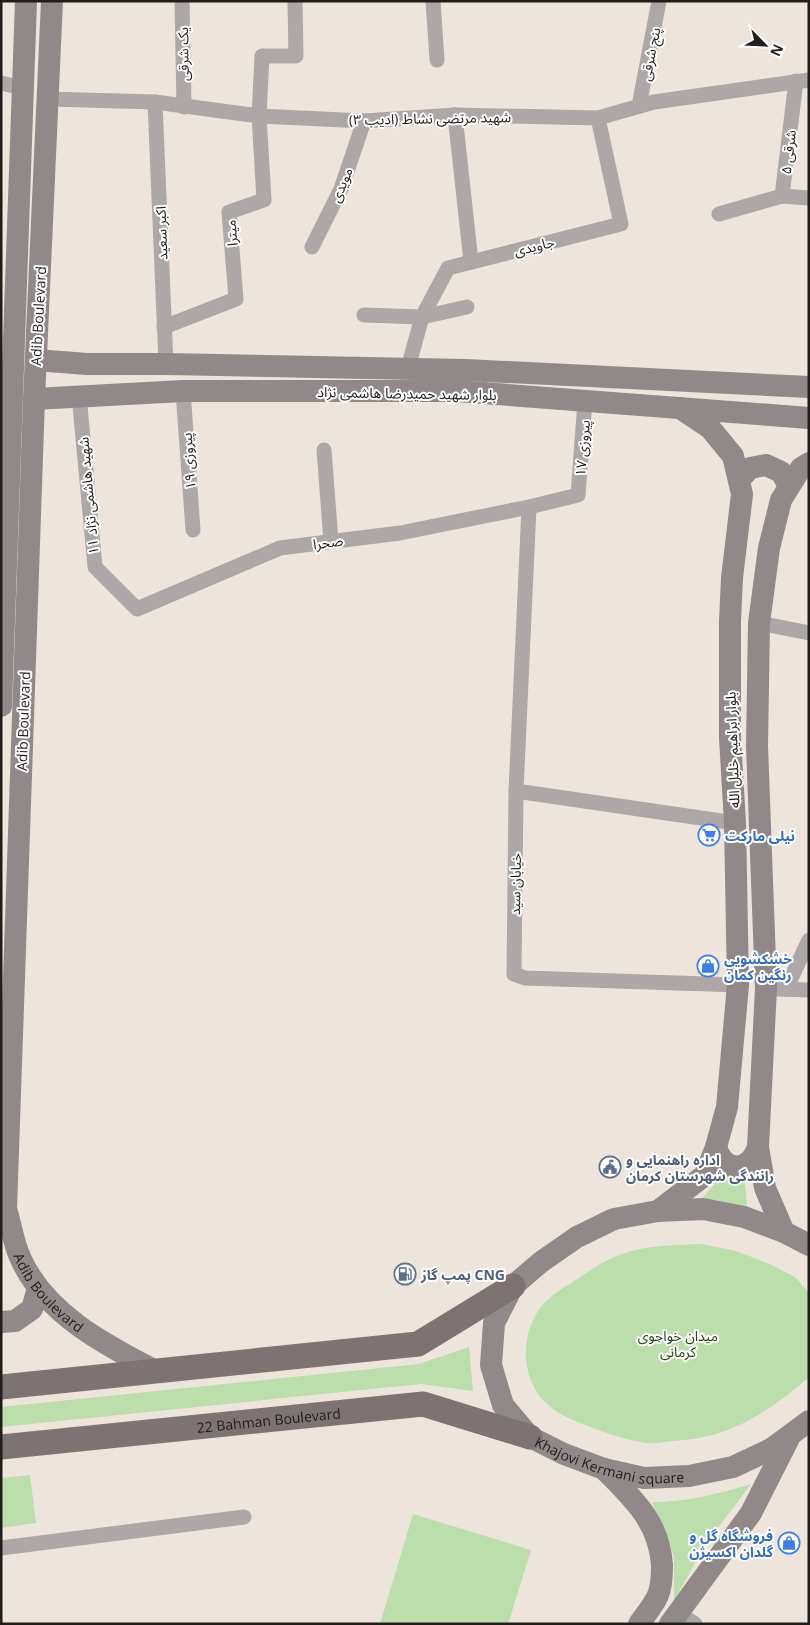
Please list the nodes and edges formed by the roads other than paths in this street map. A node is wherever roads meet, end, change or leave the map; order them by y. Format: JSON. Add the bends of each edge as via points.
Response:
{"nodes":[{"id":1,"x":26,"y":1,"type":"edge"},
{"id":2,"x":52,"y":1,"type":"edge"},
{"id":3,"x":182,"y":1,"type":"edge"},
{"id":4,"x":295,"y":1,"type":"edge"},
{"id":5,"x":433,"y":1,"type":"edge"},
{"id":6,"x":659,"y":1,"type":"edge"},
{"id":7,"x":437,"y":60,"type":"dead end"},
{"id":8,"x":802,"y":80,"type":"edge"},
{"id":9,"x":12,"y":86,"type":"edge"},
{"id":10,"x":48,"y":98,"type":"junction"},
{"id":11,"x":155,"y":102,"type":"junction"},
{"id":12,"x":640,"y":106,"type":"junction"},
{"id":13,"x":184,"y":107,"type":"junction"},
{"id":14,"x":455,"y":115,"type":"junction"},
{"id":15,"x":259,"y":116,"type":"junction"},
{"id":16,"x":598,"y":118,"type":"junction"},
{"id":17,"x":364,"y":121,"type":"junction"},
{"id":18,"x":19,"y":195,"type":"junction"},
{"id":19,"x":44,"y":196,"type":"junction"},
{"id":20,"x":782,"y":196,"type":"junction"},
{"id":21,"x":809,"y":198,"type":"edge"},
{"id":22,"x":719,"y":214,"type":"dead end"},
{"id":23,"x":312,"y":247,"type":"dead end"},
{"id":24,"x":471,"y":262,"type":"junction"},
{"id":25,"x":467,"y":307,"type":"dead end"},
{"id":26,"x":364,"y":315,"type":"dead end"},
{"id":27,"x":422,"y":317,"type":"junction"},
{"id":28,"x":164,"y":327,"type":"junction"},
{"id":29,"x":7,"y":358,"type":"edge"},
{"id":30,"x":36,"y":360,"type":"junction"},
{"id":31,"x":166,"y":364,"type":"junction"},
{"id":32,"x":408,"y":368,"type":"junction"},
{"id":33,"x":809,"y":387,"type":"edge"},
{"id":34,"x":183,"y":391,"type":"junction"},
{"id":35,"x":79,"y":395,"type":"junction"},
{"id":36,"x":34,"y":399,"type":"junction"},
{"id":37,"x":585,"y":401,"type":"junction"},
{"id":38,"x":680,"y":408,"type":"junction"},
{"id":39,"x":809,"y":418,"type":"edge"},
{"id":40,"x":6,"y":445,"type":"edge"},
{"id":41,"x":324,"y":450,"type":"dead end"},
{"id":42,"x":809,"y":463,"type":"edge"},
{"id":43,"x":739,"y":480,"type":"junction"},
{"id":44,"x":789,"y":486,"type":"junction"},
{"id":45,"x":578,"y":495,"type":"joint"},
{"id":46,"x":529,"y":507,"type":"junction"},
{"id":47,"x":192,"y":530,"type":"dead end"},
{"id":48,"x":331,"y":541,"type":"junction"},
{"id":49,"x":4,"y":581,"type":"edge"},
{"id":50,"x":137,"y":609,"type":"joint"},
{"id":51,"x":759,"y":623,"type":"junction"},
{"id":52,"x":809,"y":633,"type":"edge"},
{"id":53,"x":1,"y":706,"type":"edge"},
{"id":54,"x":516,"y":791,"type":"junction"},
{"id":55,"x":735,"y":824,"type":"junction"},
{"id":56,"x":809,"y":940,"type":"edge"},
{"id":57,"x":738,"y":985,"type":"junction"},
{"id":58,"x":776,"y":989,"type":"junction"},
{"id":59,"x":809,"y":990,"type":"edge"},
{"id":60,"x":716,"y":1146,"type":"junction"},
{"id":61,"x":758,"y":1147,"type":"junction"},
{"id":62,"x":658,"y":1211,"type":"junction"},
{"id":63,"x":784,"y":1232,"type":"junction"},
{"id":64,"x":809,"y":1245,"type":"edge"},
{"id":65,"x":513,"y":1286,"type":"junction"},
{"id":66,"x":38,"y":1288,"type":"junction"},
{"id":67,"x":1,"y":1322,"type":"edge"},
{"id":68,"x":156,"y":1371,"type":"junction"},
{"id":69,"x":1,"y":1387,"type":"edge"},
{"id":70,"x":803,"y":1426,"type":"edge"},
{"id":71,"x":530,"y":1437,"type":"junction"},
{"id":72,"x":1,"y":1447,"type":"edge"},
{"id":73,"x":604,"y":1469,"type":"junction"},
{"id":74,"x":244,"y":1517,"type":"dead end"},
{"id":75,"x":1,"y":1548,"type":"edge"},
{"id":76,"x":685,"y":1623,"type":"edge"},
{"id":77,"x":639,"y":1624,"type":"edge"}],
"edges":[{"from":1,"to":9,"type":"main road","name":"Adib Boulevard"},
{"from":2,"to":10,"type":"main road","name":"Adib Boulevard"},
{"from":3,"to":13,"type":"street","name":"یک شرقی"},
{"from":4,"to":15,"type":"street","via":[[296,56],[262,56]]},
{"from":5,"to":7,"type":"street"},
{"from":6,"to":12,"type":"street","name":"پنج شرقی"},
{"from":8,"to":12,"type":"street","name":"شهید مرتضی نشاط (ادیب ۳)"},
{"from":8,"to":20,"type":"street","name":"۵ شرقی"},
{"from":9,"to":18,"type":"main road","name":"Adib Boulevard"},
{"from":10,"to":11,"type":"street","name":"شهید مرتضی نشاط (ادیب ۳)"},
{"from":10,"to":19,"type":"main road","name":"Adib Boulevard"},
{"from":11,"to":13,"type":"street","name":"شهید مرتضی نشاط (ادیب ۳)"},
{"from":11,"to":28,"type":"street","name":"اکبر سعید"},
{"from":12,"to":16,"type":"street","name":"شهید مرتضی نشاط (ادیب ۳)"},
{"from":13,"to":15,"type":"street","name":"شهید مرتضی نشاط (ادیب ۳)"},
{"from":14,"to":16,"type":"street","name":"شهید مرتضی نشاط (ادیب ۳)"},
{"from":14,"to":17,"type":"street","name":"شهید مرتضی نشاط (ادیب ۳)"},
{"from":14,"to":24,"type":"street"},
{"from":15,"to":17,"type":"street","name":"شهید مرتضی نشاط (ادیب ۳)"},
{"from":15,"to":28,"type":"street","name":"میترا","via":[[264,200],[230,212],[236,299]]},
{"from":16,"to":24,"type":"street","name":"جاویدی","via":[[621,224]]},
{"from":17,"to":23,"type":"street","name":"مویدی","via":[[341,189]]},
{"from":18,"to":19,"type":"main road"},
{"from":18,"to":29,"type":"main road","name":"Adib Boulevard"},
{"from":19,"to":30,"type":"main road","name":"Adib Boulevard"},
{"from":20,"to":21,"type":"street"},
{"from":20,"to":22,"type":"street"},
{"from":24,"to":27,"type":"street","name":"جاویدی","via":[[448,268]]},
{"from":25,"to":27,"type":"street"},
{"from":26,"to":27,"type":"street"},
{"from":27,"to":32,"type":"street","name":"جاویدی"},
{"from":28,"to":31,"type":"street","name":"اکبر سعید"},
{"from":29,"to":40,"type":"main road","name":"Adib Boulevard"},
{"from":30,"to":31,"type":"main road","name":"بلوار شهید حمیدرضا هاشمی نژاد"},
{"from":30,"to":36,"type":"main road","name":"Adib Boulevard"},
{"from":31,"to":32,"type":"main road","name":"بلوار شهید حمیدرضا هاشمی نژاد"},
{"from":32,"to":33,"type":"main road","name":"بلوار شهید حمیدرضا هاشمی نژاد"},
{"from":34,"to":35,"type":"main road","name":"بلوار شهید حمیدرضا هاشمی نژاد"},
{"from":34,"to":37,"type":"main road","name":"بلوار شهید حمیدرضا هاشمی نژاد","via":[[457,391]]},
{"from":34,"to":47,"type":"street","name":"پیروزی ۱۹"},
{"from":35,"to":36,"type":"main road","name":"بلوار شهید حمیدرضا هاشمی نژاد"},
{"from":35,"to":50,"type":"street","name":"شهید هاشمی نژاد ۱۱","via":[[95,567]]},
{"from":36,"to":66,"type":"main road","name":"Adib Boulevard","via":[[6,1208],[19,1256]]},
{"from":37,"to":38,"type":"main road","name":"بلوار شهید حمیدرضا هاشمی نژاد"},
{"from":37,"to":45,"type":"street","name":"پیروزی ۱۷"},
{"from":38,"to":39,"type":"main road","name":"بلوار شهید حمیدرضا هاشمی نژاد"},
{"from":38,"to":43,"type":"main road","name":"بلوار ابراهیم خلیل الله","via":[[710,428],[733,456]]},
{"from":40,"to":49,"type":"main road","name":"Adib Boulevard"},
{"from":41,"to":48,"type":"street"},
{"from":42,"to":44,"type":"main road","name":"بلوار ابراهیم خلیل الله","via":[[801,468]]},
{"from":43,"to":44,"type":"main road","via":[[750,468],[766,465],[781,472]]},
{"from":43,"to":55,"type":"main road","name":"بلوار ابراهیم خلیل الله","via":[[742,494],[730,621],[730,738]]},
{"from":44,"to":51,"type":"main road","name":"بلوار ابراهیم خلیل الله","via":[[780,500],[769,548]]},
{"from":45,"to":46,"type":"street","name":"صحرا"},
{"from":46,"to":48,"type":"street","name":"صحرا","via":[[400,533]]},
{"from":46,"to":54,"type":"street"},
{"from":48,"to":50,"type":"street","name":"صحرا","via":[[280,548]]},
{"from":49,"to":53,"type":"main road","name":"Adib Boulevard"},
{"from":51,"to":52,"type":"street"},
{"from":51,"to":58,"type":"main road","name":"بلوار ابراهیم خلیل الله","via":[[757,746]]},
{"from":54,"to":55,"type":"street"},
{"from":54,"to":57,"type":"street","name":"خیابان سید","via":[[514,974],[525,978]]},
{"from":55,"to":57,"type":"main road","name":"بلوار ابراهیم خلیل الله"},
{"from":56,"to":58,"type":"street"},
{"from":57,"to":60,"type":"main road","name":"بلوار ابراهیم خلیل الله","via":[[727,1107]]},
{"from":58,"to":59,"type":"street"},
{"from":58,"to":61,"type":"main road","name":"بلوار ابراهیم خلیل الله"},
{"from":60,"to":61,"type":"main road","via":[[719,1157],[736,1167],[755,1157]]},
{"from":60,"to":62,"type":"main road","name":"بلوار ابراهیم خلیل الله","via":[[705,1175]]},
{"from":61,"to":63,"type":"main road","name":"بلوار ابراهیم خلیل الله","via":[[765,1188]]},
{"from":62,"to":63,"type":"main road","name":"Khajovi Kermani square","via":[[703,1209],[744,1217]]},
{"from":62,"to":65,"type":"main road","name":"Khajovi Kermani square","via":[[614,1219],[577,1237]]},
{"from":63,"to":64,"type":"main road","name":"Khajovi Kermani square"},
{"from":65,"to":68,"type":"main road","via":[[418,1344]]},
{"from":65,"to":71,"type":"main road","name":"Khajovi Kermani square","via":[[494,1323],[491,1365],[504,1405]]},
{"from":66,"to":67,"type":"main road","via":[[32,1309],[15,1322]]},
{"from":66,"to":68,"type":"main road","name":"Adib Boulevard","via":[[74,1322],[106,1345]]},
{"from":68,"to":69,"type":"main road"},
{"from":70,"to":73,"type":"main road","name":"Khajovi Kermani square","via":[[770,1449],[733,1467],[689,1476],[644,1478]]},
{"from":70,"to":76,"type":"main road"},
{"from":71,"to":72,"type":"main road","name":"22 Bahman Boulevard","via":[[423,1404]]},
{"from":71,"to":73,"type":"main road","name":"Khajovi Kermani square"},
{"from":73,"to":77,"type":"main road","via":[[647,1516],[661,1552],[658,1598]]},
{"from":74,"to":75,"type":"street"}]}
